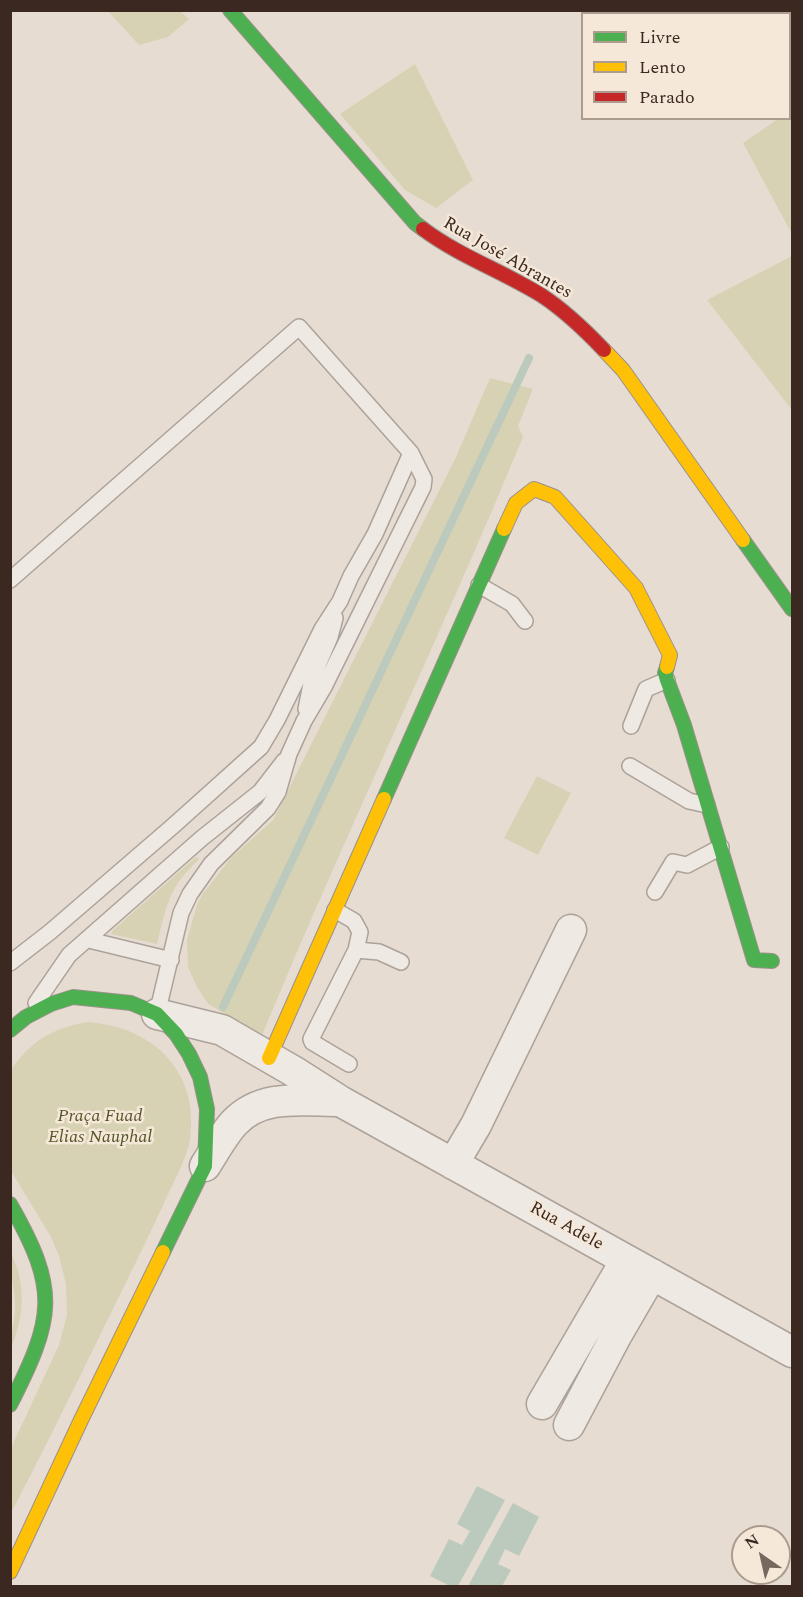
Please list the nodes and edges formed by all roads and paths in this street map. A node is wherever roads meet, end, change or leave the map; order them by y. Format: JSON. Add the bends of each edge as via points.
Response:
{"nodes":[{"id":1,"x":232,"y":12,"type":"edge"},
{"id":2,"x":411,"y":453,"type":"junction"},
{"id":3,"x":10,"y":580,"type":"edge"},
{"id":4,"x":479,"y":585,"type":"junction"},
{"id":5,"x":340,"y":601,"type":"junction"},
{"id":6,"x":792,"y":609,"type":"edge"},
{"id":7,"x":525,"y":621,"type":"dead end"},
{"id":8,"x":667,"y":680,"type":"junction"},
{"id":9,"x":304,"y":721,"type":"junction"},
{"id":10,"x":631,"y":726,"type":"dead end"},
{"id":11,"x":289,"y":754,"type":"junction"},
{"id":12,"x":630,"y":766,"type":"dead end"},
{"id":13,"x":708,"y":806,"type":"junction"},
{"id":14,"x":721,"y":848,"type":"junction"},
{"id":15,"x":655,"y":892,"type":"dead end"},
{"id":16,"x":335,"y":910,"type":"junction"},
{"id":17,"x":572,"y":930,"type":"dead end"},
{"id":18,"x":88,"y":940,"type":"junction"},
{"id":19,"x":356,"y":950,"type":"junction"},
{"id":20,"x":171,"y":960,"type":"junction"},
{"id":21,"x":772,"y":961,"type":"dead end"},
{"id":22,"x":401,"y":962,"type":"dead end"},
{"id":23,"x":10,"y":963,"type":"edge"},
{"id":24,"x":157,"y":1014,"type":"junction"},
{"id":25,"x":27,"y":1017,"type":"junction"},
{"id":26,"x":10,"y":1030,"type":"edge"},
{"id":27,"x":269,"y":1058,"type":"junction"},
{"id":28,"x":349,"y":1064,"type":"dead end"},
{"id":29,"x":340,"y":1101,"type":"junction"},
{"id":30,"x":453,"y":1164,"type":"junction"},
{"id":31,"x":205,"y":1166,"type":"junction"},
{"id":32,"x":10,"y":1204,"type":"edge"},
{"id":33,"x":626,"y":1260,"type":"junction"},
{"id":34,"x":652,"y":1274,"type":"junction"},
{"id":35,"x":792,"y":1352,"type":"edge"},
{"id":36,"x":542,"y":1404,"type":"dead end"},
{"id":37,"x":10,"y":1405,"type":"edge"},
{"id":38,"x":569,"y":1425,"type":"dead end"},
{"id":39,"x":10,"y":1572,"type":"edge"}],
"edges":[{"from":1,"to":6,"type":"main road","name":"Rua José Abrantes","via":[[415,223],[452,250],[540,295],[598,343],[623,370]]},
{"from":2,"to":3,"type":"lane","via":[[299,327]]},
{"from":2,"to":5,"type":"lane"},
{"from":2,"to":9,"type":"lane","via":[[424,479],[423,487]]},
{"from":4,"to":7,"type":"lane","via":[[512,604]]},
{"from":4,"to":8,"type":"main road","via":[[516,503],[534,489],[555,497],[636,588],[670,655]]},
{"from":4,"to":16,"type":"main road"},
{"from":5,"to":9,"type":"lane","via":[[312,679]]},
{"from":5,"to":23,"type":"lane","via":[[261,747]]},
{"from":8,"to":10,"type":"lane","via":[[646,689]]},
{"from":8,"to":13,"type":"main road"},
{"from":9,"to":11,"type":"lane"},
{"from":11,"to":18,"type":"lane","via":[[260,792]]},
{"from":11,"to":20,"type":"lane","via":[[278,792],[268,808],[212,864],[190,894],[181,913]]},
{"from":12,"to":13,"type":"lane","via":[[689,801]]},
{"from":13,"to":14,"type":"main road"},
{"from":14,"to":15,"type":"lane","via":[[687,865],[673,862]]},
{"from":14,"to":21,"type":"main road","via":[[754,960]]},
{"from":16,"to":19,"type":"lane","via":[[357,926],[360,932]]},
{"from":16,"to":27,"type":"main road"},
{"from":17,"to":30,"type":"street"},
{"from":18,"to":20,"type":"lane"},
{"from":18,"to":25,"type":"lane","via":[[69,955]]},
{"from":19,"to":22,"type":"lane","via":[[379,952]]},
{"from":19,"to":28,"type":"lane","via":[[311,1039]]},
{"from":20,"to":24,"type":"lane"},
{"from":24,"to":25,"type":"main road","via":[[131,1004],[73,997]]},
{"from":24,"to":27,"type":"street","name":"Rua Adele","via":[[222,1030]]},
{"from":24,"to":31,"type":"main road","via":[[189,1054],[200,1077],[207,1109]]},
{"from":25,"to":26,"type":"main road"},
{"from":27,"to":29,"type":"street","name":"Rua Adele"},
{"from":29,"to":30,"type":"street","name":"Rua Adele"},
{"from":29,"to":31,"type":"street","name":"Rua Adele","via":[[278,1100],[257,1106],[233,1125]]},
{"from":30,"to":33,"type":"street","name":"Rua Adele"},
{"from":31,"to":39,"type":"main road"},
{"from":32,"to":37,"type":"main road","via":[[37,1253],[47,1304],[39,1346]]},
{"from":33,"to":34,"type":"street","name":"Rua Adele"},
{"from":33,"to":36,"type":"street"},
{"from":34,"to":35,"type":"street","name":"Rua Adele"},
{"from":34,"to":38,"type":"street"}]}
